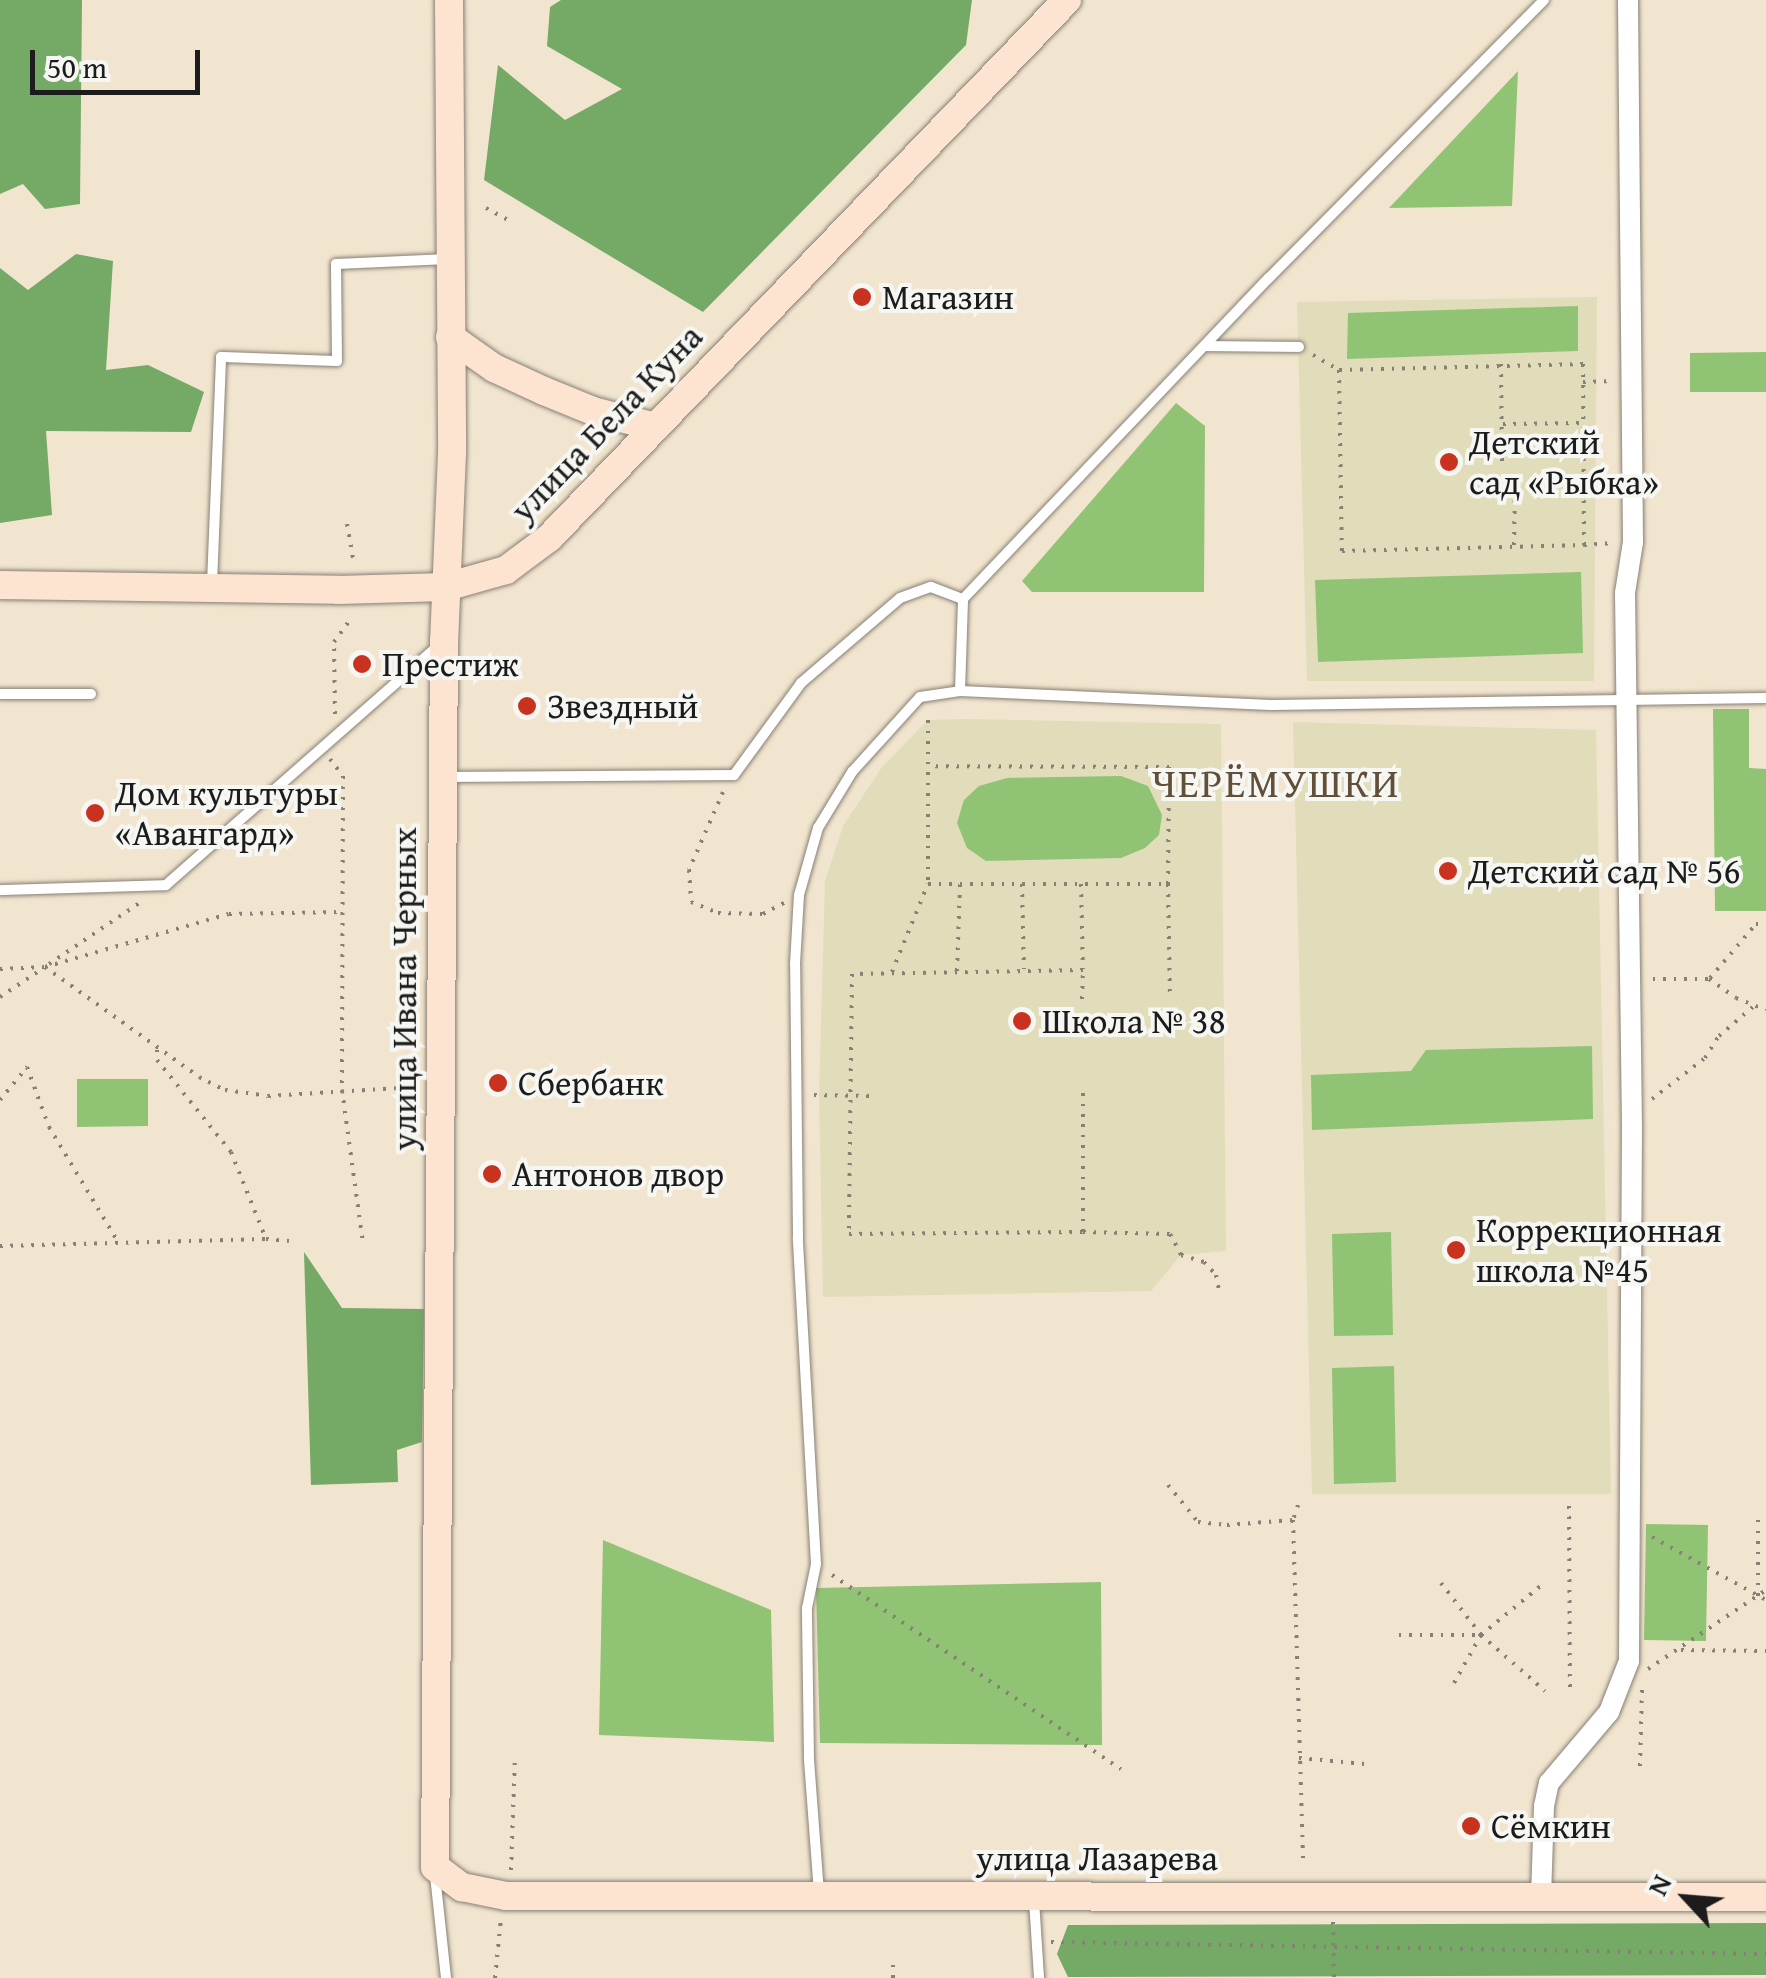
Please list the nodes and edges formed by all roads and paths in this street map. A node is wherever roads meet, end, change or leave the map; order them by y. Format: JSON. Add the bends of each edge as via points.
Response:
{"nodes":[{"id":1,"x":449,"y":0,"type":"edge"},
{"id":2,"x":1067,"y":0,"type":"edge"},
{"id":3,"x":1544,"y":0,"type":"edge"},
{"id":4,"x":1628,"y":0,"type":"edge"},
{"id":5,"x":486,"y":208,"type":"dead end"},
{"id":6,"x":508,"y":220,"type":"dead end"},
{"id":7,"x":450,"y":259,"type":"junction"},
{"id":8,"x":450,"y":337,"type":"junction"},
{"id":9,"x":1204,"y":346,"type":"junction"},
{"id":10,"x":1299,"y":347,"type":"joint"},
{"id":11,"x":1501,"y":364,"type":"junction"},
{"id":12,"x":1339,"y":370,"type":"junction"},
{"id":13,"x":1631,"y":381,"type":"junction"},
{"id":14,"x":1583,"y":382,"type":"junction"},
{"id":15,"x":1583,"y":423,"type":"junction"},
{"id":16,"x":1502,"y":424,"type":"junction"},
{"id":17,"x":656,"y":427,"type":"junction"},
{"id":18,"x":1502,"y":467,"type":"dead end"},
{"id":19,"x":1514,"y":489,"type":"dead end"},
{"id":20,"x":347,"y":524,"type":"dead end"},
{"id":21,"x":1632,"y":542,"type":"junction"},
{"id":22,"x":1514,"y":545,"type":"junction"},
{"id":23,"x":1584,"y":545,"type":"junction"},
{"id":24,"x":354,"y":565,"type":"dead end"},
{"id":25,"x":0,"y":585,"type":"edge"},
{"id":26,"x":212,"y":587,"type":"junction"},
{"id":27,"x":446,"y":587,"type":"junction"},
{"id":28,"x":963,"y":599,"type":"junction"},
{"id":29,"x":350,"y":619,"type":"dead end"},
{"id":30,"x":444,"y":641,"type":"junction"},
{"id":31,"x":960,"y":692,"type":"junction"},
{"id":32,"x":0,"y":694,"type":"edge"},
{"id":33,"x":92,"y":694,"type":"dead end"},
{"id":34,"x":1626,"y":698,"type":"junction"},
{"id":35,"x":1766,"y":698,"type":"edge"},
{"id":36,"x":928,"y":720,"type":"dead end"},
{"id":37,"x":335,"y":732,"type":"junction"},
{"id":38,"x":320,"y":746,"type":"junction"},
{"id":39,"x":928,"y":766,"type":"junction"},
{"id":40,"x":734,"y":775,"type":"junction"},
{"id":41,"x":443,"y":776,"type":"junction"},
{"id":42,"x":928,"y":884,"type":"junction"},
{"id":43,"x":960,"y":884,"type":"junction"},
{"id":44,"x":1022,"y":884,"type":"junction"},
{"id":45,"x":1081,"y":884,"type":"junction"},
{"id":46,"x":1168,"y":884,"type":"junction"},
{"id":47,"x":166,"y":885,"type":"junction"},
{"id":48,"x":0,"y":890,"type":"edge"},
{"id":49,"x":799,"y":895,"type":"junction"},
{"id":50,"x":342,"y":912,"type":"junction"},
{"id":51,"x":1766,"y":924,"type":"edge"},
{"id":52,"x":45,"y":967,"type":"junction"},
{"id":53,"x":0,"y":969,"type":"edge"},
{"id":54,"x":1083,"y":970,"type":"junction"},
{"id":55,"x":1024,"y":971,"type":"junction"},
{"id":56,"x":892,"y":972,"type":"junction"},
{"id":57,"x":957,"y":972,"type":"junction"},
{"id":58,"x":1628,"y":978,"type":"junction"},
{"id":59,"x":1709,"y":979,"type":"junction"},
{"id":60,"x":0,"y":997,"type":"edge"},
{"id":61,"x":1082,"y":998,"type":"dead end"},
{"id":62,"x":1170,"y":998,"type":"dead end"},
{"id":63,"x":1756,"y":1006,"type":"junction"},
{"id":64,"x":1766,"y":1010,"type":"edge"},
{"id":65,"x":157,"y":1048,"type":"junction"},
{"id":66,"x":441,"y":1086,"type":"junction"},
{"id":67,"x":1083,"y":1087,"type":"dead end"},
{"id":68,"x":342,"y":1090,"type":"junction"},
{"id":69,"x":799,"y":1094,"type":"junction"},
{"id":70,"x":849,"y":1096,"type":"junction"},
{"id":71,"x":872,"y":1096,"type":"dead end"},
{"id":72,"x":0,"y":1100,"type":"edge"},
{"id":73,"x":1632,"y":1127,"type":"junction"},
{"id":74,"x":1083,"y":1232,"type":"junction"},
{"id":75,"x":266,"y":1239,"type":"junction"},
{"id":76,"x":289,"y":1241,"type":"dead end"},
{"id":77,"x":118,"y":1242,"type":"junction"},
{"id":78,"x":363,"y":1243,"type":"dead end"},
{"id":79,"x":0,"y":1246,"type":"edge"},
{"id":80,"x":1219,"y":1292,"type":"dead end"},
{"id":81,"x":1168,"y":1484,"type":"dead end"},
{"id":82,"x":1298,"y":1505,"type":"dead end"},
{"id":83,"x":1569,"y":1506,"type":"dead end"},
{"id":84,"x":1758,"y":1512,"type":"dead end"},
{"id":85,"x":1292,"y":1520,"type":"junction"},
{"id":86,"x":1631,"y":1524,"type":"junction"},
{"id":87,"x":816,"y":1564,"type":"junction"},
{"id":88,"x":1544,"y":1583,"type":"dead end"},
{"id":89,"x":1441,"y":1584,"type":"dead end"},
{"id":90,"x":1766,"y":1590,"type":"edge"},
{"id":91,"x":1758,"y":1596,"type":"junction"},
{"id":92,"x":1766,"y":1600,"type":"edge"},
{"id":93,"x":1398,"y":1635,"type":"dead end"},
{"id":94,"x":1481,"y":1635,"type":"junction"},
{"id":95,"x":1677,"y":1650,"type":"junction"},
{"id":96,"x":1766,"y":1651,"type":"edge"},
{"id":97,"x":1454,"y":1683,"type":"dead end"},
{"id":98,"x":1544,"y":1691,"type":"dead end"},
{"id":99,"x":1570,"y":1691,"type":"dead end"},
{"id":100,"x":516,"y":1757,"type":"dead end"},
{"id":101,"x":1299,"y":1758,"type":"junction"},
{"id":102,"x":1366,"y":1764,"type":"dead end"},
{"id":103,"x":1640,"y":1766,"type":"dead end"},
{"id":104,"x":1121,"y":1769,"type":"dead end"},
{"id":105,"x":1303,"y":1864,"type":"dead end"},
{"id":106,"x":434,"y":1867,"type":"junction"},
{"id":107,"x":819,"y":1893,"type":"junction"},
{"id":108,"x":1034,"y":1894,"type":"junction"},
{"id":109,"x":506,"y":1896,"type":"junction"},
{"id":110,"x":1540,"y":1897,"type":"junction"},
{"id":111,"x":1766,"y":1897,"type":"edge"},
{"id":112,"x":1334,"y":1898,"type":"junction"},
{"id":113,"x":1037,"y":1942,"type":"junction"},
{"id":114,"x":1333,"y":1944,"type":"junction"},
{"id":115,"x":1766,"y":1954,"type":"edge"},
{"id":116,"x":893,"y":1958,"type":"dead end"},
{"id":117,"x":446,"y":1978,"type":"edge"},
{"id":118,"x":494,"y":1978,"type":"edge"},
{"id":119,"x":893,"y":1978,"type":"edge"},
{"id":120,"x":1039,"y":1978,"type":"edge"},
{"id":121,"x":1334,"y":1978,"type":"edge"}],
"edges":[{"from":1,"to":7,"type":"street","name":"улица Ивана Черных"},
{"from":2,"to":17,"type":"street","name":"улица Бела Куна"},
{"from":3,"to":9,"type":"lane"},
{"from":4,"to":13,"type":"street"},
{"from":5,"to":6,"type":"path"},
{"from":7,"to":8,"type":"street","name":"улица Ивана Черных"},
{"from":7,"to":26,"type":"lane","via":[[336,264],[337,361],[220,357]]},
{"from":8,"to":17,"type":"street","via":[[528,383],[593,411]]},
{"from":8,"to":27,"type":"street","name":"улица Ивана Черных"},
{"from":9,"to":10,"type":"lane"},
{"from":9,"to":28,"type":"lane"},
{"from":10,"to":12,"type":"path"},
{"from":11,"to":12,"type":"path"},
{"from":11,"to":14,"type":"path","via":[[1584,364]]},
{"from":11,"to":16,"type":"path"},
{"from":12,"to":22,"type":"path","via":[[1342,551]]},
{"from":13,"to":14,"type":"path"},
{"from":13,"to":21,"type":"street"},
{"from":14,"to":15,"type":"path"},
{"from":15,"to":16,"type":"path"},
{"from":15,"to":23,"type":"path"},
{"from":16,"to":18,"type":"path"},
{"from":17,"to":27,"type":"street","name":"улица Бела Куна","via":[[528,556],[492,575]]},
{"from":19,"to":22,"type":"path"},
{"from":20,"to":24,"type":"path"},
{"from":21,"to":23,"type":"path"},
{"from":21,"to":34,"type":"street","via":[[1625,593]]},
{"from":22,"to":23,"type":"path"},
{"from":25,"to":26,"type":"street","name":"улица Бела Куна"},
{"from":26,"to":27,"type":"street","name":"улица Бела Куна"},
{"from":27,"to":30,"type":"street","name":"улица Ивана Черных"},
{"from":28,"to":31,"type":"lane"},
{"from":28,"to":40,"type":"lane","via":[[931,587],[900,598],[801,683]]},
{"from":29,"to":37,"type":"path","via":[[334,642]]},
{"from":30,"to":37,"type":"lane"},
{"from":30,"to":41,"type":"street","name":"улица Ивана Черных"},
{"from":31,"to":34,"type":"lane","via":[[1271,705]]},
{"from":31,"to":49,"type":"lane","via":[[920,697],[852,772],[818,828]]},
{"from":32,"to":33,"type":"lane"},
{"from":34,"to":35,"type":"lane"},
{"from":34,"to":58,"type":"street"},
{"from":36,"to":39,"type":"path"},
{"from":37,"to":38,"type":"lane"},
{"from":38,"to":47,"type":"lane"},
{"from":38,"to":50,"type":"path","via":[[344,776]]},
{"from":39,"to":42,"type":"path"},
{"from":39,"to":46,"type":"path","via":[[1168,767]]},
{"from":40,"to":41,"type":"lane"},
{"from":40,"to":49,"type":"path","via":[[697,846],[690,902],[718,913],[763,914]]},
{"from":41,"to":66,"type":"street","name":"улица Ивана Черных"},
{"from":42,"to":43,"type":"path"},
{"from":42,"to":56,"type":"path"},
{"from":43,"to":44,"type":"path"},
{"from":43,"to":57,"type":"path"},
{"from":44,"to":45,"type":"path"},
{"from":44,"to":55,"type":"path"},
{"from":45,"to":46,"type":"path"},
{"from":45,"to":54,"type":"path"},
{"from":46,"to":62,"type":"path"},
{"from":47,"to":48,"type":"lane"},
{"from":47,"to":52,"type":"path"},
{"from":49,"to":69,"type":"lane"},
{"from":50,"to":52,"type":"path","via":[[230,914]]},
{"from":50,"to":68,"type":"path"},
{"from":51,"to":59,"type":"path","via":[[1756,924]]},
{"from":52,"to":53,"type":"path"},
{"from":52,"to":60,"type":"path"},
{"from":52,"to":65,"type":"path"},
{"from":54,"to":55,"type":"path"},
{"from":54,"to":61,"type":"path"},
{"from":55,"to":57,"type":"path"},
{"from":56,"to":57,"type":"path"},
{"from":56,"to":70,"type":"path","via":[[852,974]]},
{"from":58,"to":59,"type":"path"},
{"from":58,"to":73,"type":"street"},
{"from":59,"to":63,"type":"path"},
{"from":63,"to":64,"type":"path"},
{"from":63,"to":73,"type":"path","via":[[1719,1036],[1705,1058],[1658,1091]]},
{"from":65,"to":68,"type":"path","via":[[225,1090],[268,1096]]},
{"from":65,"to":75,"type":"path","via":[[157,1060],[231,1152]]},
{"from":66,"to":68,"type":"path"},
{"from":66,"to":106,"type":"street","name":"улица Ивана Черных"},
{"from":67,"to":74,"type":"path"},
{"from":68,"to":78,"type":"path"},
{"from":69,"to":70,"type":"path"},
{"from":69,"to":87,"type":"lane","via":[[798,1237]]},
{"from":70,"to":71,"type":"path"},
{"from":70,"to":74,"type":"path","via":[[849,1234]]},
{"from":72,"to":77,"type":"path","via":[[27,1067],[49,1127]]},
{"from":73,"to":86,"type":"street"},
{"from":74,"to":80,"type":"path","via":[[1170,1234],[1181,1254],[1216,1275]]},
{"from":75,"to":76,"type":"path"},
{"from":75,"to":77,"type":"path"},
{"from":77,"to":79,"type":"path"},
{"from":81,"to":85,"type":"path","via":[[1198,1522]]},
{"from":82,"to":85,"type":"path"},
{"from":83,"to":99,"type":"path"},
{"from":84,"to":91,"type":"path"},
{"from":85,"to":101,"type":"path"},
{"from":86,"to":91,"type":"path"},
{"from":86,"to":110,"type":"street","via":[[1629,1661],[1608,1712],[1550,1784]]},
{"from":87,"to":104,"type":"path"},
{"from":87,"to":107,"type":"lane","via":[[807,1608],[808,1740]]},
{"from":88,"to":94,"type":"path"},
{"from":89,"to":94,"type":"path"},
{"from":90,"to":91,"type":"path"},
{"from":91,"to":92,"type":"path"},
{"from":91,"to":95,"type":"path"},
{"from":93,"to":94,"type":"path"},
{"from":94,"to":97,"type":"path"},
{"from":94,"to":98,"type":"path"},
{"from":95,"to":96,"type":"path"},
{"from":95,"to":103,"type":"path","via":[[1642,1673]]},
{"from":100,"to":109,"type":"path","via":[[515,1852]]},
{"from":101,"to":102,"type":"path"},
{"from":101,"to":105,"type":"path"},
{"from":106,"to":109,"type":"street","name":"улица Лазарева","via":[[462,1887]]},
{"from":106,"to":117,"type":"lane","name":"улица Ивана Черных"},
{"from":107,"to":108,"type":"street","name":"улица Лазарева"},
{"from":107,"to":109,"type":"street","name":"улица Лазарева"},
{"from":108,"to":112,"type":"street","name":"улица Лазарева"},
{"from":108,"to":113,"type":"lane"},
{"from":109,"to":118,"type":"path"},
{"from":110,"to":111,"type":"street","name":"улица Лазарева"},
{"from":110,"to":112,"type":"street","name":"улица Лазарева"},
{"from":112,"to":114,"type":"path"},
{"from":113,"to":114,"type":"path"},
{"from":113,"to":120,"type":"lane"},
{"from":114,"to":115,"type":"path"},
{"from":114,"to":121,"type":"path"},
{"from":116,"to":119,"type":"path"}]}
